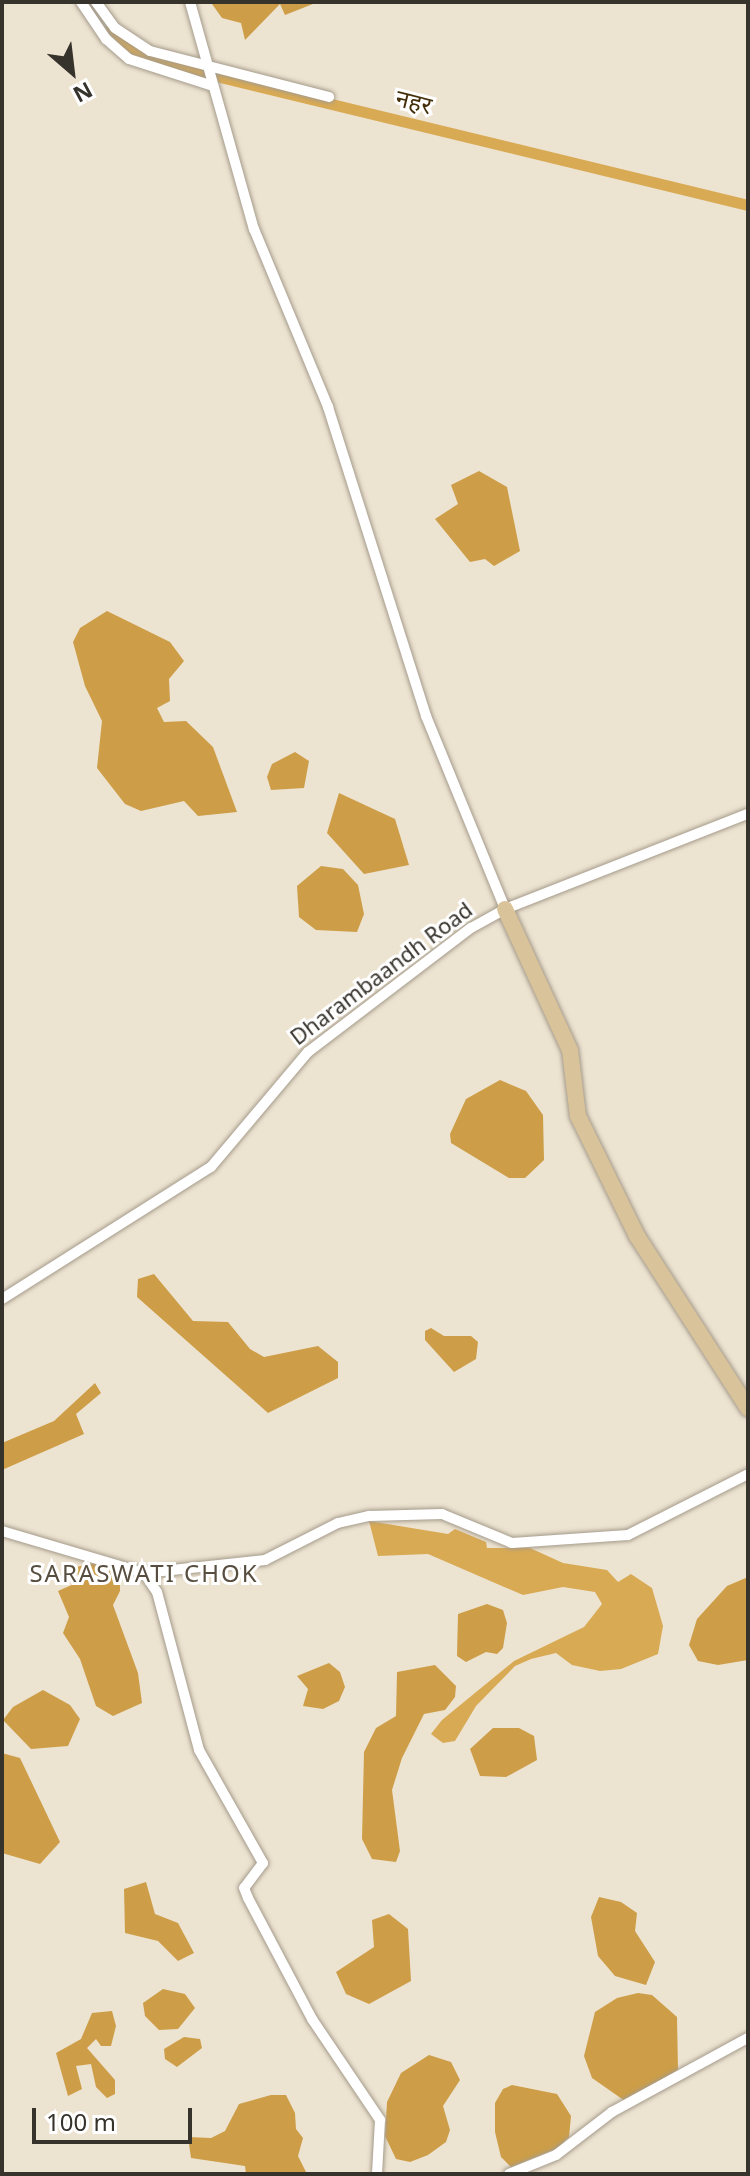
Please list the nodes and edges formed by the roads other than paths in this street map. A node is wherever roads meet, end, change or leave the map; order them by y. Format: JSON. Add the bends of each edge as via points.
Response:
{"nodes":[{"id":1,"x":81,"y":2,"type":"edge"},
{"id":2,"x":96,"y":2,"type":"edge"},
{"id":3,"x":190,"y":2,"type":"edge"},
{"id":4,"x":208,"y":69,"type":"junction"},
{"id":5,"x":210,"y":84,"type":"junction"},
{"id":6,"x":329,"y":97,"type":"dead end"},
{"id":7,"x":748,"y":814,"type":"edge"},
{"id":8,"x":505,"y":909,"type":"junction"},
{"id":9,"x":2,"y":1299,"type":"edge"},
{"id":10,"x":748,"y":1408,"type":"edge"},
{"id":11,"x":748,"y":1474,"type":"edge"},
{"id":12,"x":2,"y":1531,"type":"edge"},
{"id":13,"x":144,"y":1573,"type":"junction"},
{"id":14,"x":748,"y":2038,"type":"edge"},
{"id":15,"x":377,"y":2174,"type":"edge"},
{"id":16,"x":509,"y":2174,"type":"edge"}],
"edges":[{"from":1,"to":5,"type":"street","via":[[106,39],[129,59]]},
{"from":2,"to":4,"type":"street","via":[[128,38]]},
{"from":3,"to":4,"type":"street"},
{"from":4,"to":5,"type":"street"},
{"from":4,"to":6,"type":"street"},
{"from":5,"to":8,"type":"street","via":[[254,229],[328,407],[426,716]]},
{"from":7,"to":8,"type":"street"},
{"from":8,"to":9,"type":"street","name":"Dharambaandh Road","via":[[471,928],[316,1044],[211,1167]]},
{"from":8,"to":10,"type":"main road","name":"Dharambaandh Road","via":[[570,1050],[578,1116],[637,1236]]},
{"from":11,"to":13,"type":"street","via":[[628,1535],[512,1543],[442,1514],[369,1516],[338,1523],[265,1560]]},
{"from":12,"to":13,"type":"street"},
{"from":13,"to":15,"type":"street","via":[[157,1592],[199,1750],[263,1863],[244,1888],[248,1898],[312,2019],[380,2120]]},
{"from":14,"to":16,"type":"street","via":[[612,2112],[556,2155]]}]}
